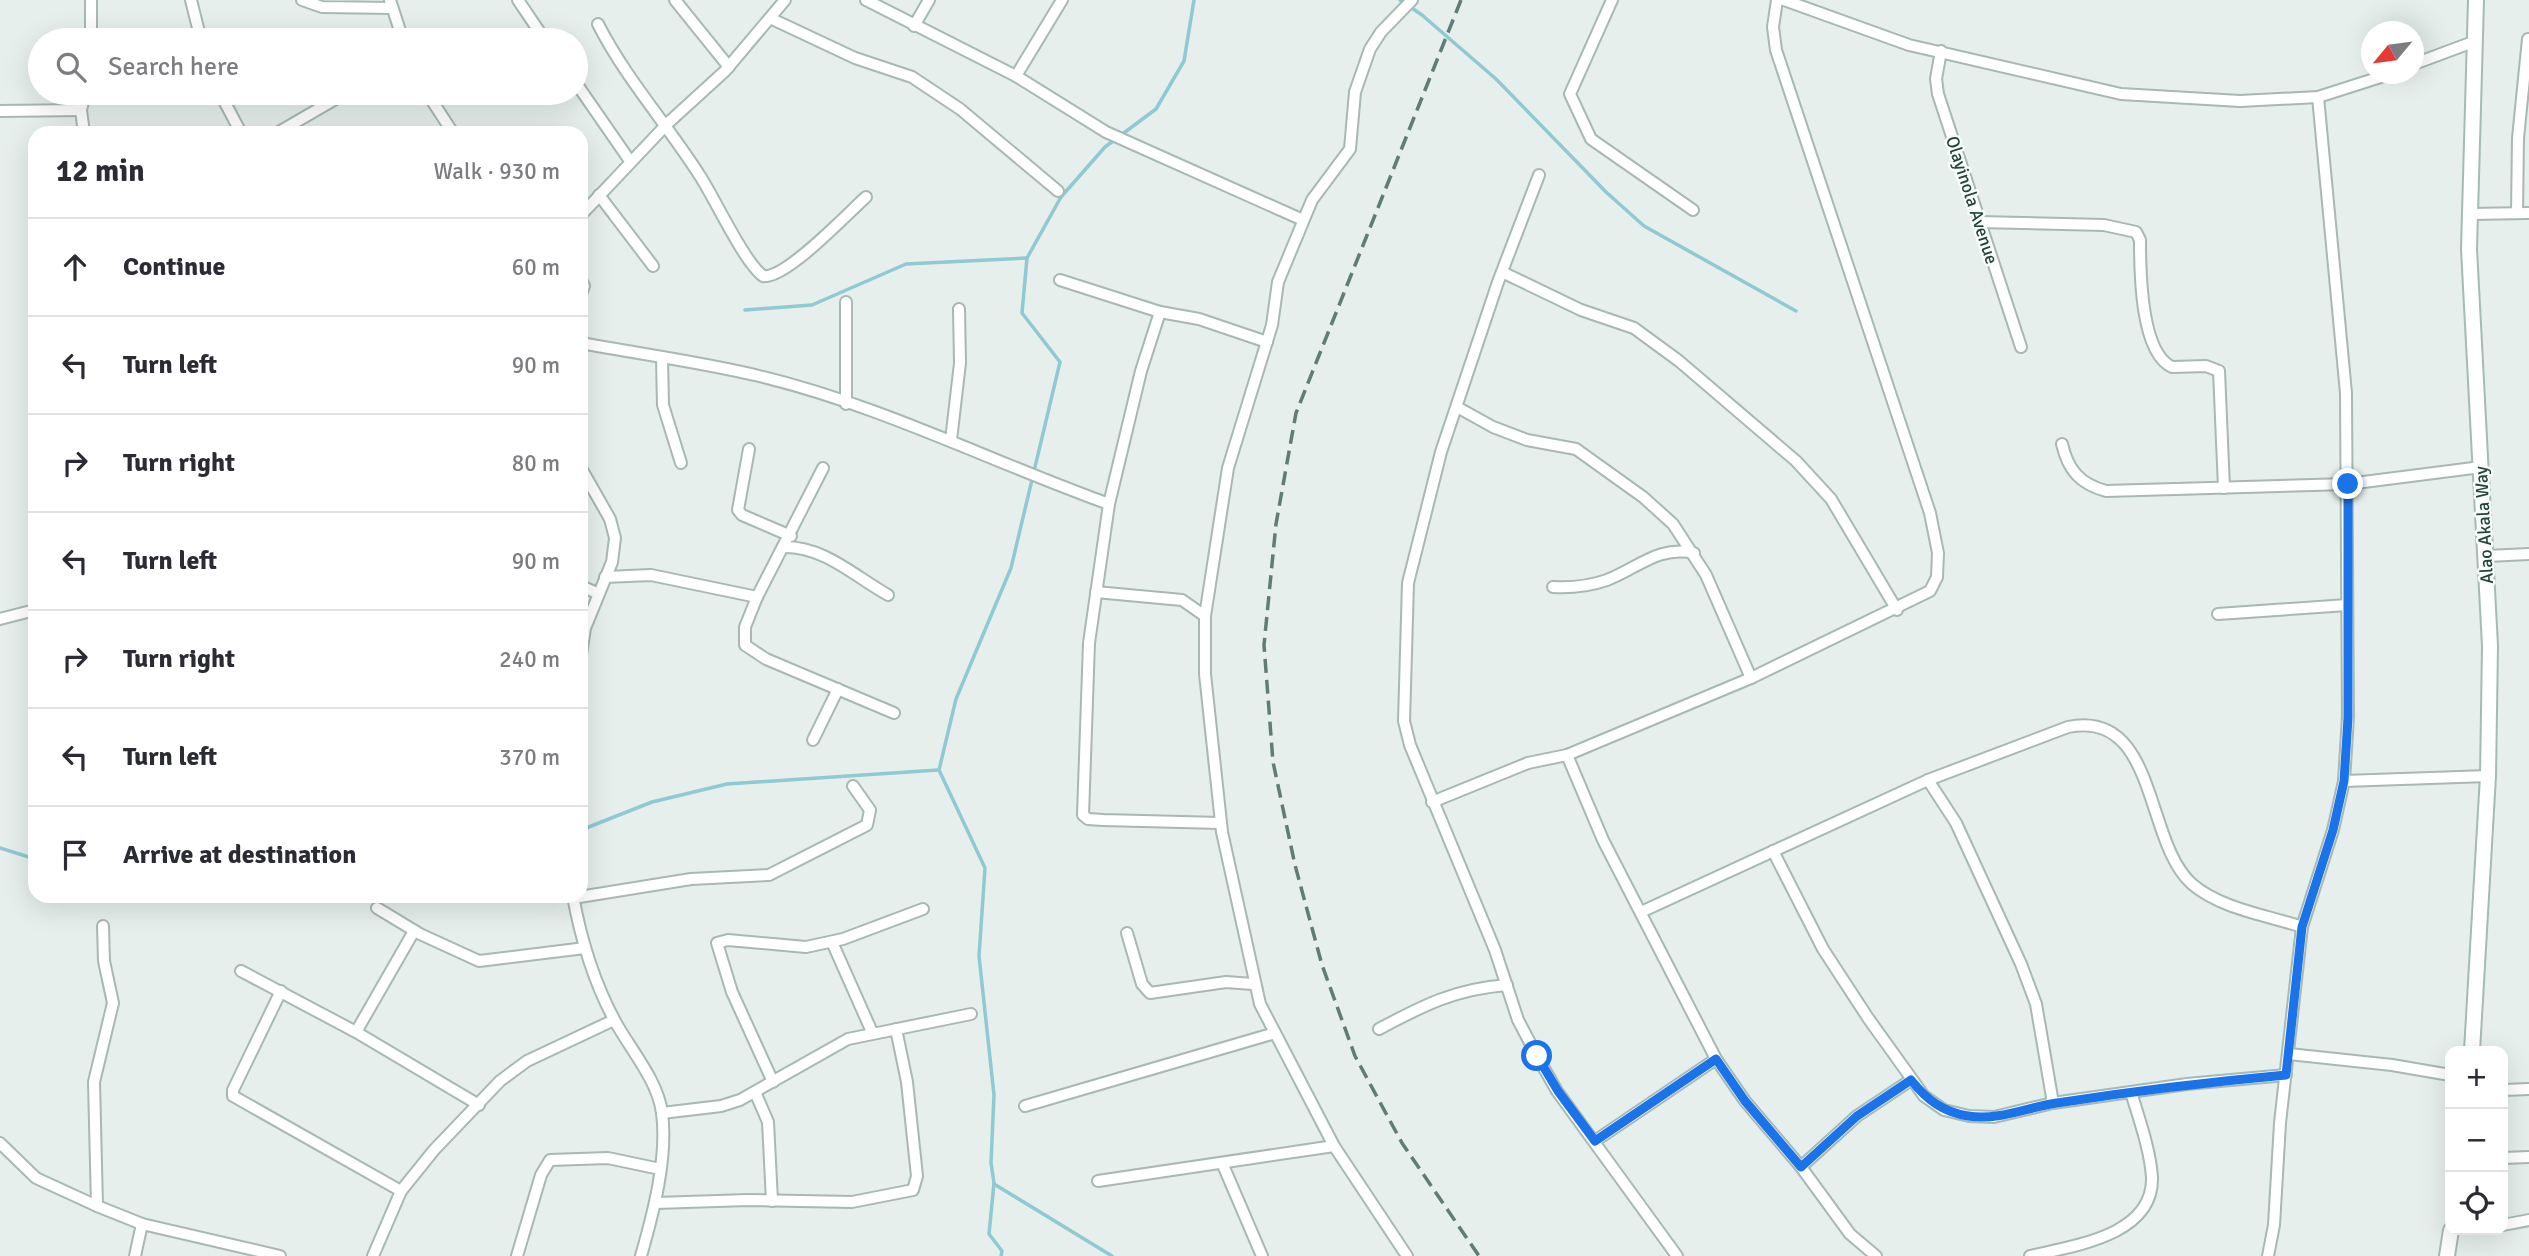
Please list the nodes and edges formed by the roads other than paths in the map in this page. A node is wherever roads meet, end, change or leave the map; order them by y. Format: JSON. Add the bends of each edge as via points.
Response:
{"nodes":[{"id":1,"x":91,"y":0,"type":"edge"},
{"id":2,"x":191,"y":0,"type":"edge"},
{"id":3,"x":302,"y":0,"type":"edge"},
{"id":4,"x":518,"y":0,"type":"edge"},
{"id":5,"x":675,"y":0,"type":"edge"},
{"id":6,"x":770,"y":0,"type":"edge"},
{"id":7,"x":866,"y":0,"type":"edge"},
{"id":8,"x":929,"y":0,"type":"edge"},
{"id":9,"x":1062,"y":0,"type":"edge"},
{"id":10,"x":1412,"y":0,"type":"edge"},
{"id":11,"x":1612,"y":0,"type":"edge"},
{"id":12,"x":1777,"y":0,"type":"edge"},
{"id":13,"x":1784,"y":0,"type":"edge"},
{"id":14,"x":2476,"y":0,"type":"edge"},
{"id":15,"x":391,"y":4,"type":"edge"},
{"id":16,"x":783,"y":4,"type":"edge"},
{"id":17,"x":772,"y":19,"type":"junction"},
{"id":18,"x":598,"y":24,"type":"dead end"},
{"id":19,"x":914,"y":26,"type":"junction"},
{"id":20,"x":91,"y":28,"type":"edge"},
{"id":21,"x":198,"y":28,"type":"edge"},
{"id":22,"x":399,"y":28,"type":"edge"},
{"id":23,"x":537,"y":28,"type":"edge"},
{"id":24,"x":2528,"y":39,"type":"edge"},
{"id":25,"x":2473,"y":42,"type":"junction"},
{"id":26,"x":1941,"y":51,"type":"junction"},
{"id":27,"x":2424,"y":60,"type":"edge"},
{"id":28,"x":729,"y":67,"type":"junction"},
{"id":29,"x":1016,"y":76,"type":"junction"},
{"id":30,"x":2361,"y":83,"type":"edge"},
{"id":31,"x":2318,"y":97,"type":"junction"},
{"id":32,"x":588,"y":100,"type":"edge"},
{"id":33,"x":82,"y":105,"type":"edge"},
{"id":34,"x":226,"y":105,"type":"edge"},
{"id":35,"x":325,"y":105,"type":"edge"},
{"id":36,"x":435,"y":105,"type":"edge"},
{"id":37,"x":81,"y":110,"type":"junction"},
{"id":38,"x":0,"y":111,"type":"edge"},
{"id":39,"x":83,"y":126,"type":"edge"},
{"id":40,"x":237,"y":126,"type":"edge"},
{"id":41,"x":289,"y":126,"type":"edge"},
{"id":42,"x":448,"y":126,"type":"edge"},
{"id":43,"x":666,"y":126,"type":"junction"},
{"id":44,"x":630,"y":161,"type":"junction"},
{"id":45,"x":1538,"y":175,"type":"dead end"},
{"id":46,"x":1058,"y":191,"type":"dead end"},
{"id":47,"x":599,"y":195,"type":"junction"},
{"id":48,"x":866,"y":197,"type":"dead end"},
{"id":49,"x":588,"y":207,"type":"edge"},
{"id":50,"x":1693,"y":210,"type":"dead end"},
{"id":51,"x":2516,"y":213,"type":"junction"},
{"id":52,"x":2529,"y":213,"type":"edge"},
{"id":53,"x":2470,"y":214,"type":"junction"},
{"id":54,"x":1303,"y":220,"type":"junction"},
{"id":55,"x":1979,"y":222,"type":"junction"},
{"id":56,"x":653,"y":266,"type":"dead end"},
{"id":57,"x":1502,"y":272,"type":"junction"},
{"id":58,"x":1060,"y":280,"type":"dead end"},
{"id":59,"x":846,"y":302,"type":"dead end"},
{"id":60,"x":959,"y":309,"type":"dead end"},
{"id":61,"x":1160,"y":312,"type":"junction"},
{"id":62,"x":1267,"y":342,"type":"junction"},
{"id":63,"x":588,"y":344,"type":"edge"},
{"id":64,"x":2021,"y":347,"type":"dead end"},
{"id":65,"x":662,"y":358,"type":"junction"},
{"id":66,"x":846,"y":404,"type":"junction"},
{"id":67,"x":1457,"y":407,"type":"junction"},
{"id":68,"x":951,"y":440,"type":"junction"},
{"id":69,"x":2062,"y":444,"type":"dead end"},
{"id":70,"x":749,"y":449,"type":"dead end"},
{"id":71,"x":681,"y":463,"type":"dead end"},
{"id":72,"x":2481,"y":467,"type":"junction"},
{"id":73,"x":823,"y":468,"type":"dead end"},
{"id":74,"x":588,"y":481,"type":"edge"},
{"id":75,"x":2348,"y":484,"type":"junction"},
{"id":76,"x":2224,"y":488,"type":"junction"},
{"id":77,"x":1109,"y":504,"type":"junction"},
{"id":78,"x":790,"y":536,"type":"junction"},
{"id":79,"x":783,"y":547,"type":"junction"},
{"id":80,"x":1694,"y":552,"type":"junction"},
{"id":81,"x":2529,"y":554,"type":"edge"},
{"id":82,"x":2487,"y":556,"type":"junction"},
{"id":83,"x":605,"y":577,"type":"junction"},
{"id":84,"x":1553,"y":587,"type":"dead end"},
{"id":85,"x":588,"y":589,"type":"edge"},
{"id":86,"x":1096,"y":592,"type":"junction"},
{"id":87,"x":597,"y":593,"type":"junction"},
{"id":88,"x":888,"y":595,"type":"dead end"},
{"id":89,"x":757,"y":597,"type":"junction"},
{"id":90,"x":2347,"y":605,"type":"junction"},
{"id":91,"x":1898,"y":610,"type":"junction"},
{"id":92,"x":28,"y":612,"type":"edge"},
{"id":93,"x":2218,"y":614,"type":"dead end"},
{"id":94,"x":1205,"y":616,"type":"junction"},
{"id":95,"x":588,"y":619,"type":"edge"},
{"id":96,"x":0,"y":620,"type":"edge"},
{"id":97,"x":1751,"y":678,"type":"junction"},
{"id":98,"x":838,"y":689,"type":"junction"},
{"id":99,"x":894,"y":713,"type":"dead end"},
{"id":100,"x":813,"y":740,"type":"dead end"},
{"id":101,"x":1567,"y":755,"type":"junction"},
{"id":102,"x":2488,"y":776,"type":"junction"},
{"id":103,"x":1928,"y":780,"type":"junction"},
{"id":104,"x":2344,"y":781,"type":"junction"},
{"id":105,"x":853,"y":786,"type":"dead end"},
{"id":106,"x":1432,"y":802,"type":"junction"},
{"id":107,"x":1221,"y":823,"type":"junction"},
{"id":108,"x":1773,"y":851,"type":"junction"},
{"id":109,"x":588,"y":895,"type":"edge"},
{"id":110,"x":574,"y":903,"type":"edge"},
{"id":111,"x":377,"y":908,"type":"dead end"},
{"id":112,"x":923,"y":909,"type":"dead end"},
{"id":113,"x":1641,"y":912,"type":"junction"},
{"id":114,"x":103,"y":926,"type":"dead end"},
{"id":115,"x":2302,"y":927,"type":"junction"},
{"id":116,"x":414,"y":931,"type":"junction"},
{"id":117,"x":1127,"y":933,"type":"dead end"},
{"id":118,"x":832,"y":942,"type":"junction"},
{"id":119,"x":585,"y":948,"type":"junction"},
{"id":120,"x":241,"y":971,"type":"dead end"},
{"id":121,"x":1254,"y":984,"type":"junction"},
{"id":122,"x":1507,"y":985,"type":"junction"},
{"id":123,"x":281,"y":991,"type":"junction"},
{"id":124,"x":971,"y":1014,"type":"dead end"},
{"id":125,"x":614,"y":1020,"type":"junction"},
{"id":126,"x":896,"y":1029,"type":"junction"},
{"id":127,"x":1379,"y":1029,"type":"dead end"},
{"id":128,"x":356,"y":1032,"type":"junction"},
{"id":129,"x":872,"y":1032,"type":"junction"},
{"id":130,"x":1275,"y":1033,"type":"junction"},
{"id":131,"x":2472,"y":1046,"type":"edge"},
{"id":132,"x":2289,"y":1054,"type":"junction"},
{"id":133,"x":1716,"y":1059,"type":"junction"},
{"id":134,"x":2445,"y":1074,"type":"edge"},
{"id":135,"x":2286,"y":1075,"type":"junction"},
{"id":136,"x":1911,"y":1080,"type":"junction"},
{"id":137,"x":773,"y":1082,"type":"junction"},
{"id":138,"x":2529,"y":1089,"type":"edge"},
{"id":139,"x":2508,"y":1090,"type":"edge"},
{"id":140,"x":755,"y":1092,"type":"junction"},
{"id":141,"x":2131,"y":1092,"type":"junction"},
{"id":142,"x":2053,"y":1103,"type":"junction"},
{"id":143,"x":479,"y":1105,"type":"junction"},
{"id":144,"x":1025,"y":1106,"type":"dead end"},
{"id":145,"x":662,"y":1113,"type":"junction"},
{"id":146,"x":1595,"y":1141,"type":"junction"},
{"id":147,"x":0,"y":1143,"type":"edge"},
{"id":148,"x":1334,"y":1146,"type":"junction"},
{"id":149,"x":2529,"y":1157,"type":"edge"},
{"id":150,"x":2508,"y":1158,"type":"edge"},
{"id":151,"x":1223,"y":1164,"type":"junction"},
{"id":152,"x":1801,"y":1167,"type":"junction"},
{"id":153,"x":660,"y":1169,"type":"junction"},
{"id":154,"x":1098,"y":1181,"type":"dead end"},
{"id":155,"x":401,"y":1191,"type":"junction"},
{"id":156,"x":772,"y":1201,"type":"junction"},
{"id":157,"x":656,"y":1203,"type":"junction"},
{"id":158,"x":97,"y":1206,"type":"junction"},
{"id":159,"x":2529,"y":1220,"type":"edge"},
{"id":160,"x":142,"y":1223,"type":"junction"},
{"id":161,"x":2508,"y":1224,"type":"edge"},
{"id":162,"x":2453,"y":1235,"type":"edge"},
{"id":163,"x":135,"y":1256,"type":"edge"},
{"id":164,"x":280,"y":1256,"type":"edge"},
{"id":165,"x":373,"y":1256,"type":"edge"},
{"id":166,"x":517,"y":1256,"type":"edge"},
{"id":167,"x":640,"y":1256,"type":"edge"},
{"id":168,"x":1262,"y":1256,"type":"edge"},
{"id":169,"x":1407,"y":1256,"type":"edge"},
{"id":170,"x":1677,"y":1256,"type":"edge"},
{"id":171,"x":1876,"y":1256,"type":"edge"},
{"id":172,"x":2030,"y":1256,"type":"edge"},
{"id":173,"x":2268,"y":1256,"type":"edge"},
{"id":174,"x":2447,"y":1256,"type":"edge"}],
"edges":[{"from":1,"to":20,"type":"street"},
{"from":2,"to":21,"type":"street"},
{"from":3,"to":15,"type":"street","via":[[322,7]]},
{"from":4,"to":23,"type":"street"},
{"from":5,"to":28,"type":"street"},
{"from":6,"to":16,"type":"street"},
{"from":7,"to":19,"type":"street"},
{"from":8,"to":19,"type":"street"},
{"from":9,"to":29,"type":"street"},
{"from":10,"to":54,"type":"street","via":[[1370,49],[1355,92],[1350,149],[1312,200]]},
{"from":11,"to":50,"type":"street","via":[[1570,94],[1591,139]]},
{"from":12,"to":91,"type":"street","via":[[1776,50],[1921,488],[1938,553],[1937,577],[1930,591]]},
{"from":13,"to":26,"type":"street","via":[[1909,45]]},
{"from":14,"to":25,"type":"street","name":"Alao Akala Way"},
{"from":15,"to":22,"type":"street"},
{"from":16,"to":17,"type":"street"},
{"from":17,"to":28,"type":"street"},
{"from":17,"to":46,"type":"street","via":[[855,58],[912,77],[960,109]]},
{"from":18,"to":43,"type":"street","via":[[628,76]]},
{"from":19,"to":29,"type":"street"},
{"from":24,"to":51,"type":"street"},
{"from":25,"to":27,"type":"street"},
{"from":25,"to":53,"type":"street","name":"Alao Akala Way"},
{"from":26,"to":31,"type":"street","via":[[2120,94],[2240,101]]},
{"from":26,"to":55,"type":"street","name":"Olayinola Avenue","via":[[1938,94]]},
{"from":28,"to":43,"type":"street"},
{"from":29,"to":54,"type":"street","via":[[1107,132]]},
{"from":30,"to":31,"type":"street"},
{"from":31,"to":75,"type":"street","via":[[2346,393]]},
{"from":32,"to":44,"type":"street"},
{"from":33,"to":37,"type":"street"},
{"from":34,"to":40,"type":"street"},
{"from":35,"to":41,"type":"street"},
{"from":36,"to":42,"type":"street"},
{"from":37,"to":38,"type":"street"},
{"from":37,"to":39,"type":"street"},
{"from":43,"to":44,"type":"street"},
{"from":43,"to":48,"type":"street","via":[[763,276],[788,267]]},
{"from":44,"to":47,"type":"street"},
{"from":45,"to":57,"type":"street"},
{"from":47,"to":49,"type":"street"},
{"from":47,"to":56,"type":"street"},
{"from":51,"to":52,"type":"street"},
{"from":51,"to":53,"type":"street"},
{"from":53,"to":72,"type":"street","name":"Alao Akala Way"},
{"from":54,"to":62,"type":"street","via":[[1278,282]]},
{"from":55,"to":64,"type":"street","name":"Olayinola Avenue"},
{"from":55,"to":76,"type":"street","via":[[2104,225],[2136,232],[2146,316],[2161,356],[2172,366],[2206,366],[2217,368],[2220,374]]},
{"from":57,"to":67,"type":"street"},
{"from":57,"to":91,"type":"street","via":[[1581,310],[1634,328],[1679,361],[1796,461],[1830,499]]},
{"from":58,"to":61,"type":"street"},
{"from":59,"to":66,"type":"street"},
{"from":60,"to":68,"type":"street","via":[[960,363]]},
{"from":61,"to":62,"type":"street","via":[[1199,319]]},
{"from":61,"to":77,"type":"street"},
{"from":62,"to":94,"type":"street","via":[[1228,468]]},
{"from":63,"to":65,"type":"street"},
{"from":65,"to":66,"type":"street","via":[[759,376]]},
{"from":65,"to":71,"type":"street","via":[[663,405]]},
{"from":66,"to":68,"type":"street"},
{"from":67,"to":80,"type":"street","via":[[1527,440],[1576,449],[1663,515]]},
{"from":67,"to":106,"type":"street","via":[[1408,583],[1404,721]]},
{"from":68,"to":77,"type":"street"},
{"from":69,"to":76,"type":"street","via":[[2066,463],[2080,480],[2106,491]]},
{"from":70,"to":78,"type":"street","via":[[738,510]]},
{"from":72,"to":75,"type":"street"},
{"from":72,"to":82,"type":"street","name":"Alao Akala Way"},
{"from":73,"to":78,"type":"street"},
{"from":74,"to":83,"type":"street","via":[[614,531],[615,552]]},
{"from":75,"to":76,"type":"street"},
{"from":75,"to":90,"type":"street"},
{"from":77,"to":86,"type":"street"},
{"from":78,"to":79,"type":"street"},
{"from":79,"to":88,"type":"street","via":[[820,553]]},
{"from":79,"to":89,"type":"street"},
{"from":80,"to":84,"type":"street","via":[[1672,550],[1588,586]]},
{"from":80,"to":97,"type":"street"},
{"from":81,"to":82,"type":"street"},
{"from":82,"to":102,"type":"street","name":"Alao Akala Way"},
{"from":83,"to":87,"type":"street"},
{"from":83,"to":89,"type":"street","via":[[651,575]]},
{"from":85,"to":87,"type":"street"},
{"from":86,"to":94,"type":"street","via":[[1182,600]]},
{"from":86,"to":107,"type":"street","via":[[1089,643],[1083,815],[1103,820]]},
{"from":87,"to":95,"type":"street"},
{"from":89,"to":98,"type":"street","via":[[745,627],[745,645],[766,659]]},
{"from":90,"to":93,"type":"street"},
{"from":90,"to":104,"type":"street"},
{"from":91,"to":97,"type":"street"},
{"from":92,"to":96,"type":"street"},
{"from":94,"to":107,"type":"street","via":[[1205,674]]},
{"from":97,"to":101,"type":"street"},
{"from":98,"to":99,"type":"street"},
{"from":98,"to":100,"type":"street"},
{"from":101,"to":106,"type":"street","via":[[1528,763]]},
{"from":101,"to":113,"type":"street","via":[[1603,840]]},
{"from":102,"to":104,"type":"street"},
{"from":102,"to":131,"type":"street","name":"Alao Akala Way"},
{"from":103,"to":108,"type":"street"},
{"from":103,"to":115,"type":"street","via":[[2068,727],[2086,723],[2101,727],[2127,747],[2141,768],[2164,834],[2191,883],[2215,899]]},
{"from":103,"to":142,"type":"street","via":[[1956,822],[2021,964],[2036,1004]]},
{"from":104,"to":115,"type":"street"},
{"from":105,"to":109,"type":"street","via":[[870,810],[867,825],[777,872]]},
{"from":106,"to":122,"type":"street"},
{"from":107,"to":121,"type":"street"},
{"from":108,"to":113,"type":"street"},
{"from":108,"to":136,"type":"street","via":[[1823,949]]},
{"from":110,"to":119,"type":"street"},
{"from":111,"to":116,"type":"street"},
{"from":112,"to":118,"type":"street"},
{"from":113,"to":133,"type":"street"},
{"from":114,"to":158,"type":"street","via":[[104,961],[113,1003],[94,1082]]},
{"from":115,"to":132,"type":"street"},
{"from":116,"to":119,"type":"street","via":[[479,961]]},
{"from":116,"to":128,"type":"street"},
{"from":117,"to":121,"type":"street","via":[[1142,984],[1150,993],[1226,982]]},
{"from":118,"to":129,"type":"street"},
{"from":118,"to":137,"type":"street","via":[[806,947],[718,943],[732,992]]},
{"from":119,"to":125,"type":"street"},
{"from":120,"to":123,"type":"street"},
{"from":121,"to":130,"type":"street"},
{"from":122,"to":127,"type":"street","via":[[1460,991]]},
{"from":122,"to":146,"type":"street","via":[[1537,1056]]},
{"from":123,"to":128,"type":"street"},
{"from":123,"to":155,"type":"street","via":[[233,1096]]},
{"from":124,"to":126,"type":"street"},
{"from":125,"to":143,"type":"street","via":[[519,1066]]},
{"from":125,"to":145,"type":"street","via":[[647,1076]]},
{"from":126,"to":129,"type":"street"},
{"from":126,"to":156,"type":"street","via":[[917,1176],[913,1190],[852,1202]]},
{"from":128,"to":143,"type":"street"},
{"from":129,"to":137,"type":"street","via":[[848,1039]]},
{"from":130,"to":144,"type":"street"},
{"from":130,"to":148,"type":"street"},
{"from":132,"to":134,"type":"street"},
{"from":132,"to":135,"type":"street"},
{"from":133,"to":146,"type":"street"},
{"from":133,"to":152,"type":"street"},
{"from":135,"to":141,"type":"street"},
{"from":135,"to":173,"type":"street"},
{"from":136,"to":142,"type":"street","via":[[1944,1110],[1969,1116],[1994,1117]]},
{"from":136,"to":152,"type":"street","via":[[1857,1116]]},
{"from":137,"to":140,"type":"street"},
{"from":138,"to":139,"type":"street"},
{"from":140,"to":145,"type":"street","via":[[721,1106]]},
{"from":140,"to":156,"type":"street","via":[[768,1122]]},
{"from":141,"to":142,"type":"street"},
{"from":141,"to":172,"type":"street","via":[[2152,1178],[2138,1214],[2109,1236]]},
{"from":143,"to":155,"type":"street"},
{"from":145,"to":153,"type":"street"},
{"from":146,"to":170,"type":"street"},
{"from":147,"to":158,"type":"street","via":[[36,1178]]},
{"from":148,"to":151,"type":"street"},
{"from":148,"to":169,"type":"street"},
{"from":149,"to":150,"type":"street"},
{"from":151,"to":154,"type":"street"},
{"from":151,"to":168,"type":"street"},
{"from":152,"to":171,"type":"street","via":[[1850,1234]]},
{"from":153,"to":157,"type":"street"},
{"from":153,"to":166,"type":"street","via":[[608,1158],[550,1160],[541,1175]]},
{"from":155,"to":165,"type":"street"},
{"from":156,"to":157,"type":"street"},
{"from":157,"to":167,"type":"street"},
{"from":158,"to":160,"type":"street"},
{"from":159,"to":161,"type":"street"},
{"from":160,"to":163,"type":"street"},
{"from":160,"to":164,"type":"street"},
{"from":162,"to":174,"type":"street"}]}
